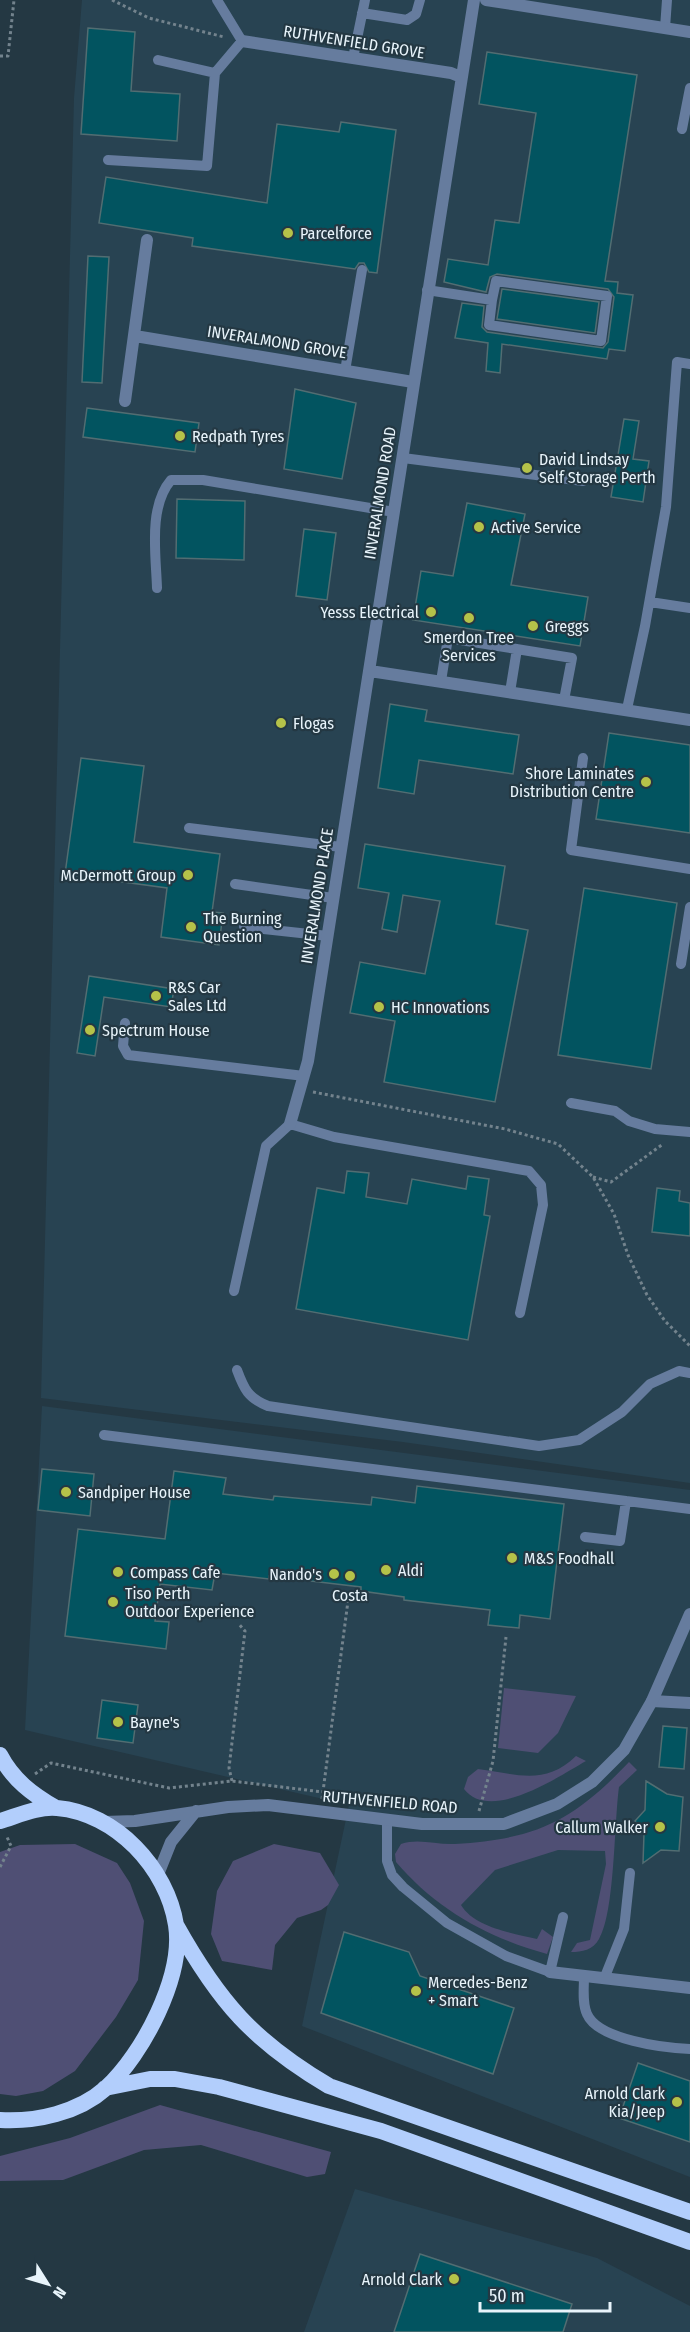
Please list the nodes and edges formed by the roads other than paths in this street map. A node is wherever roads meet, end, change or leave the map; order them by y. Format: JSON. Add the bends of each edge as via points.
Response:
{"nodes":[{"id":1,"x":217,"y":0,"type":"edge"},
{"id":2,"x":365,"y":0,"type":"edge"},
{"id":3,"x":420,"y":0,"type":"edge"},
{"id":4,"x":474,"y":0,"type":"edge"},
{"id":5,"x":486,"y":0,"type":"edge"},
{"id":6,"x":667,"y":0,"type":"edge"},
{"id":7,"x":362,"y":13,"type":"junction"},
{"id":8,"x":665,"y":28,"type":"junction"},
{"id":9,"x":690,"y":32,"type":"edge"},
{"id":10,"x":242,"y":41,"type":"junction"},
{"id":11,"x":353,"y":58,"type":"junction"},
{"id":12,"x":158,"y":60,"type":"dead end"},
{"id":13,"x":215,"y":73,"type":"junction"},
{"id":14,"x":460,"y":77,"type":"junction"},
{"id":15,"x":690,"y":88,"type":"edge"},
{"id":16,"x":682,"y":129,"type":"dead end"},
{"id":17,"x":108,"y":160,"type":"dead end"},
{"id":18,"x":147,"y":240,"type":"dead end"},
{"id":19,"x":362,"y":270,"type":"dead end"},
{"id":20,"x":427,"y":290,"type":"junction"},
{"id":21,"x":492,"y":300,"type":"junction"},
{"id":22,"x":135,"y":336,"type":"junction"},
{"id":23,"x":690,"y":364,"type":"edge"},
{"id":24,"x":345,"y":371,"type":"junction"},
{"id":25,"x":413,"y":382,"type":"junction"},
{"id":26,"x":125,"y":401,"type":"dead end"},
{"id":27,"x":403,"y":458,"type":"junction"},
{"id":28,"x":583,"y":481,"type":"dead end"},
{"id":29,"x":394,"y":512,"type":"junction"},
{"id":30,"x":157,"y":588,"type":"dead end"},
{"id":31,"x":650,"y":602,"type":"junction"},
{"id":32,"x":690,"y":608,"type":"edge"},
{"id":33,"x":517,"y":649,"type":"junction"},
{"id":34,"x":370,"y":671,"type":"junction"},
{"id":35,"x":441,"y":681,"type":"junction"},
{"id":36,"x":510,"y":692,"type":"junction"},
{"id":37,"x":564,"y":700,"type":"junction"},
{"id":38,"x":627,"y":709,"type":"junction"},
{"id":39,"x":690,"y":720,"type":"edge"},
{"id":40,"x":583,"y":758,"type":"dead end"},
{"id":41,"x":189,"y":828,"type":"dead end"},
{"id":42,"x":341,"y":847,"type":"junction"},
{"id":43,"x":690,"y":869,"type":"edge"},
{"id":44,"x":235,"y":884,"type":"dead end"},
{"id":45,"x":333,"y":898,"type":"junction"},
{"id":46,"x":690,"y":906,"type":"edge"},
{"id":47,"x":244,"y":927,"type":"dead end"},
{"id":48,"x":328,"y":936,"type":"junction"},
{"id":49,"x":681,"y":964,"type":"dead end"},
{"id":50,"x":125,"y":1023,"type":"dead end"},
{"id":51,"x":304,"y":1076,"type":"junction"},
{"id":52,"x":571,"y":1102,"type":"dead end"},
{"id":53,"x":290,"y":1124,"type":"junction"},
{"id":54,"x":690,"y":1132,"type":"edge"},
{"id":55,"x":234,"y":1291,"type":"dead end"},
{"id":56,"x":520,"y":1313,"type":"dead end"},
{"id":57,"x":237,"y":1370,"type":"dead end"},
{"id":58,"x":690,"y":1374,"type":"edge"},
{"id":59,"x":104,"y":1436,"type":"dead end"},
{"id":60,"x":627,"y":1501,"type":"junction"},
{"id":61,"x":690,"y":1509,"type":"edge"},
{"id":62,"x":585,"y":1537,"type":"dead end"},
{"id":63,"x":690,"y":1614,"type":"edge"},
{"id":64,"x":652,"y":1701,"type":"junction"},
{"id":65,"x":690,"y":1703,"type":"edge"},
{"id":66,"x":0,"y":1755,"type":"edge"},
{"id":67,"x":56,"y":1808,"type":"junction"},
{"id":68,"x":196,"y":1811,"type":"junction"},
{"id":69,"x":387,"y":1821,"type":"junction"},
{"id":70,"x":104,"y":1822,"type":"junction"},
{"id":71,"x":2,"y":1825,"type":"edge"},
{"id":72,"x":630,"y":1873,"type":"dead end"},
{"id":73,"x":157,"y":1877,"type":"junction"},
{"id":74,"x":563,"y":1917,"type":"dead end"},
{"id":75,"x":176,"y":1925,"type":"junction"},
{"id":76,"x":550,"y":1972,"type":"junction"},
{"id":77,"x":584,"y":1977,"type":"junction"},
{"id":78,"x":604,"y":1979,"type":"junction"},
{"id":79,"x":690,"y":1988,"type":"edge"},
{"id":80,"x":690,"y":2049,"type":"edge"},
{"id":81,"x":105,"y":2088,"type":"junction"},
{"id":82,"x":0,"y":2120,"type":"edge"},
{"id":83,"x":690,"y":2212,"type":"edge"},
{"id":84,"x":690,"y":2242,"type":"edge"}],
"edges":[{"from":1,"to":10,"type":"lane"},
{"from":2,"to":7,"type":"lane"},
{"from":3,"to":7,"type":"lane","via":[[416,14],[407,20]]},
{"from":4,"to":14,"type":"street","name":"INVERALMOND ROAD"},
{"from":5,"to":8,"type":"street"},
{"from":6,"to":8,"type":"lane"},
{"from":7,"to":11,"type":"lane"},
{"from":8,"to":9,"type":"street"},
{"from":10,"to":11,"type":"street","name":"RUTHVENFIELD GROVE"},
{"from":10,"to":13,"type":"lane"},
{"from":11,"to":14,"type":"street","name":"RUTHVENFIELD GROVE"},
{"from":12,"to":13,"type":"lane"},
{"from":13,"to":17,"type":"lane","via":[[207,166]]},
{"from":14,"to":20,"type":"street","name":"INVERALMOND ROAD"},
{"from":15,"to":16,"type":"lane"},
{"from":18,"to":22,"type":"street"},
{"from":19,"to":24,"type":"lane"},
{"from":20,"to":21,"type":"lane"},
{"from":20,"to":25,"type":"street","name":"INVERALMOND ROAD"},
{"from":21,"to":21,"type":"lane","via":[[496,281],[608,297],[601,341],[489,325]]},
{"from":22,"to":24,"type":"street","name":"INVERALMOND GROVE"},
{"from":22,"to":26,"type":"street"},
{"from":23,"to":31,"type":"lane","via":[[677,362],[666,507]]},
{"from":24,"to":25,"type":"street","name":"INVERALMOND GROVE"},
{"from":25,"to":27,"type":"street","name":"INVERALMOND ROAD"},
{"from":27,"to":28,"type":"lane"},
{"from":27,"to":29,"type":"street","name":"INVERALMOND ROAD"},
{"from":29,"to":30,"type":"lane","via":[[203,480],[171,480],[162,491],[156,531]]},
{"from":29,"to":34,"type":"street","name":"INVERALMOND ROAD"},
{"from":31,"to":32,"type":"lane"},
{"from":31,"to":38,"type":"lane"},
{"from":33,"to":35,"type":"lane","via":[[448,638]]},
{"from":33,"to":36,"type":"lane"},
{"from":33,"to":37,"type":"lane","via":[[572,658]]},
{"from":34,"to":35,"type":"street"},
{"from":34,"to":42,"type":"street","name":"INVERALMOND PLACE"},
{"from":35,"to":36,"type":"street"},
{"from":36,"to":37,"type":"street"},
{"from":37,"to":38,"type":"street"},
{"from":38,"to":39,"type":"street"},
{"from":40,"to":43,"type":"lane","via":[[571,850]]},
{"from":41,"to":42,"type":"lane"},
{"from":42,"to":45,"type":"street","name":"INVERALMOND PLACE"},
{"from":44,"to":45,"type":"lane"},
{"from":45,"to":48,"type":"street","name":"INVERALMOND PLACE"},
{"from":46,"to":49,"type":"lane"},
{"from":47,"to":48,"type":"lane"},
{"from":48,"to":51,"type":"street","name":"INVERALMOND PLACE"},
{"from":50,"to":51,"type":"lane","via":[[123,1046],[128,1055]]},
{"from":51,"to":53,"type":"street","name":"INVERALMOND PLACE"},
{"from":52,"to":54,"type":"lane","via":[[615,1110],[629,1121],[655,1129]]},
{"from":53,"to":55,"type":"lane","via":[[266,1146]]},
{"from":53,"to":56,"type":"lane","via":[[334,1137],[529,1171],[541,1185],[543,1204]]},
{"from":57,"to":58,"type":"lane","via":[[245,1392],[268,1406],[539,1446],[579,1440],[622,1412],[650,1384],[679,1371]]},
{"from":59,"to":60,"type":"lane"},
{"from":60,"to":61,"type":"lane"},
{"from":60,"to":62,"type":"lane","via":[[620,1541]]},
{"from":63,"to":64,"type":"street","name":"RUTHVENFIELD ROAD"},
{"from":64,"to":65,"type":"street"},
{"from":64,"to":69,"type":"street","name":"RUTHVENFIELD ROAD","via":[[624,1750],[592,1782],[557,1804],[504,1824]]},
{"from":66,"to":67,"type":"highway","via":[[20,1783]]},
{"from":67,"to":70,"type":"highway"},
{"from":67,"to":71,"type":"highway"},
{"from":68,"to":69,"type":"street","name":"RUTHVENFIELD ROAD","via":[[268,1805]]},
{"from":68,"to":70,"type":"street","name":"RUTHVENFIELD ROAD"},
{"from":68,"to":73,"type":"street","via":[[171,1842]]},
{"from":69,"to":76,"type":"lane","via":[[387,1862],[403,1887],[447,1923],[506,1956]]},
{"from":70,"to":73,"type":"highway","via":[[139,1851]]},
{"from":72,"to":78,"type":"lane","via":[[624,1929]]},
{"from":73,"to":75,"type":"highway"},
{"from":74,"to":76,"type":"lane"},
{"from":75,"to":81,"type":"highway","via":[[173,1976],[166,1993],[134,2053]]},
{"from":75,"to":83,"type":"highway","via":[[203,1973],[240,2020],[288,2061],[329,2086]]},
{"from":76,"to":77,"type":"street"},
{"from":77,"to":78,"type":"street"},
{"from":77,"to":80,"type":"lane","via":[[587,2015],[597,2026],[652,2046]]},
{"from":78,"to":79,"type":"street"},
{"from":81,"to":82,"type":"highway","via":[[83,2103],[53,2115],[34,2120]]},
{"from":81,"to":84,"type":"highway","via":[[130,2081],[175,2079],[229,2090],[381,2132]]}]}
